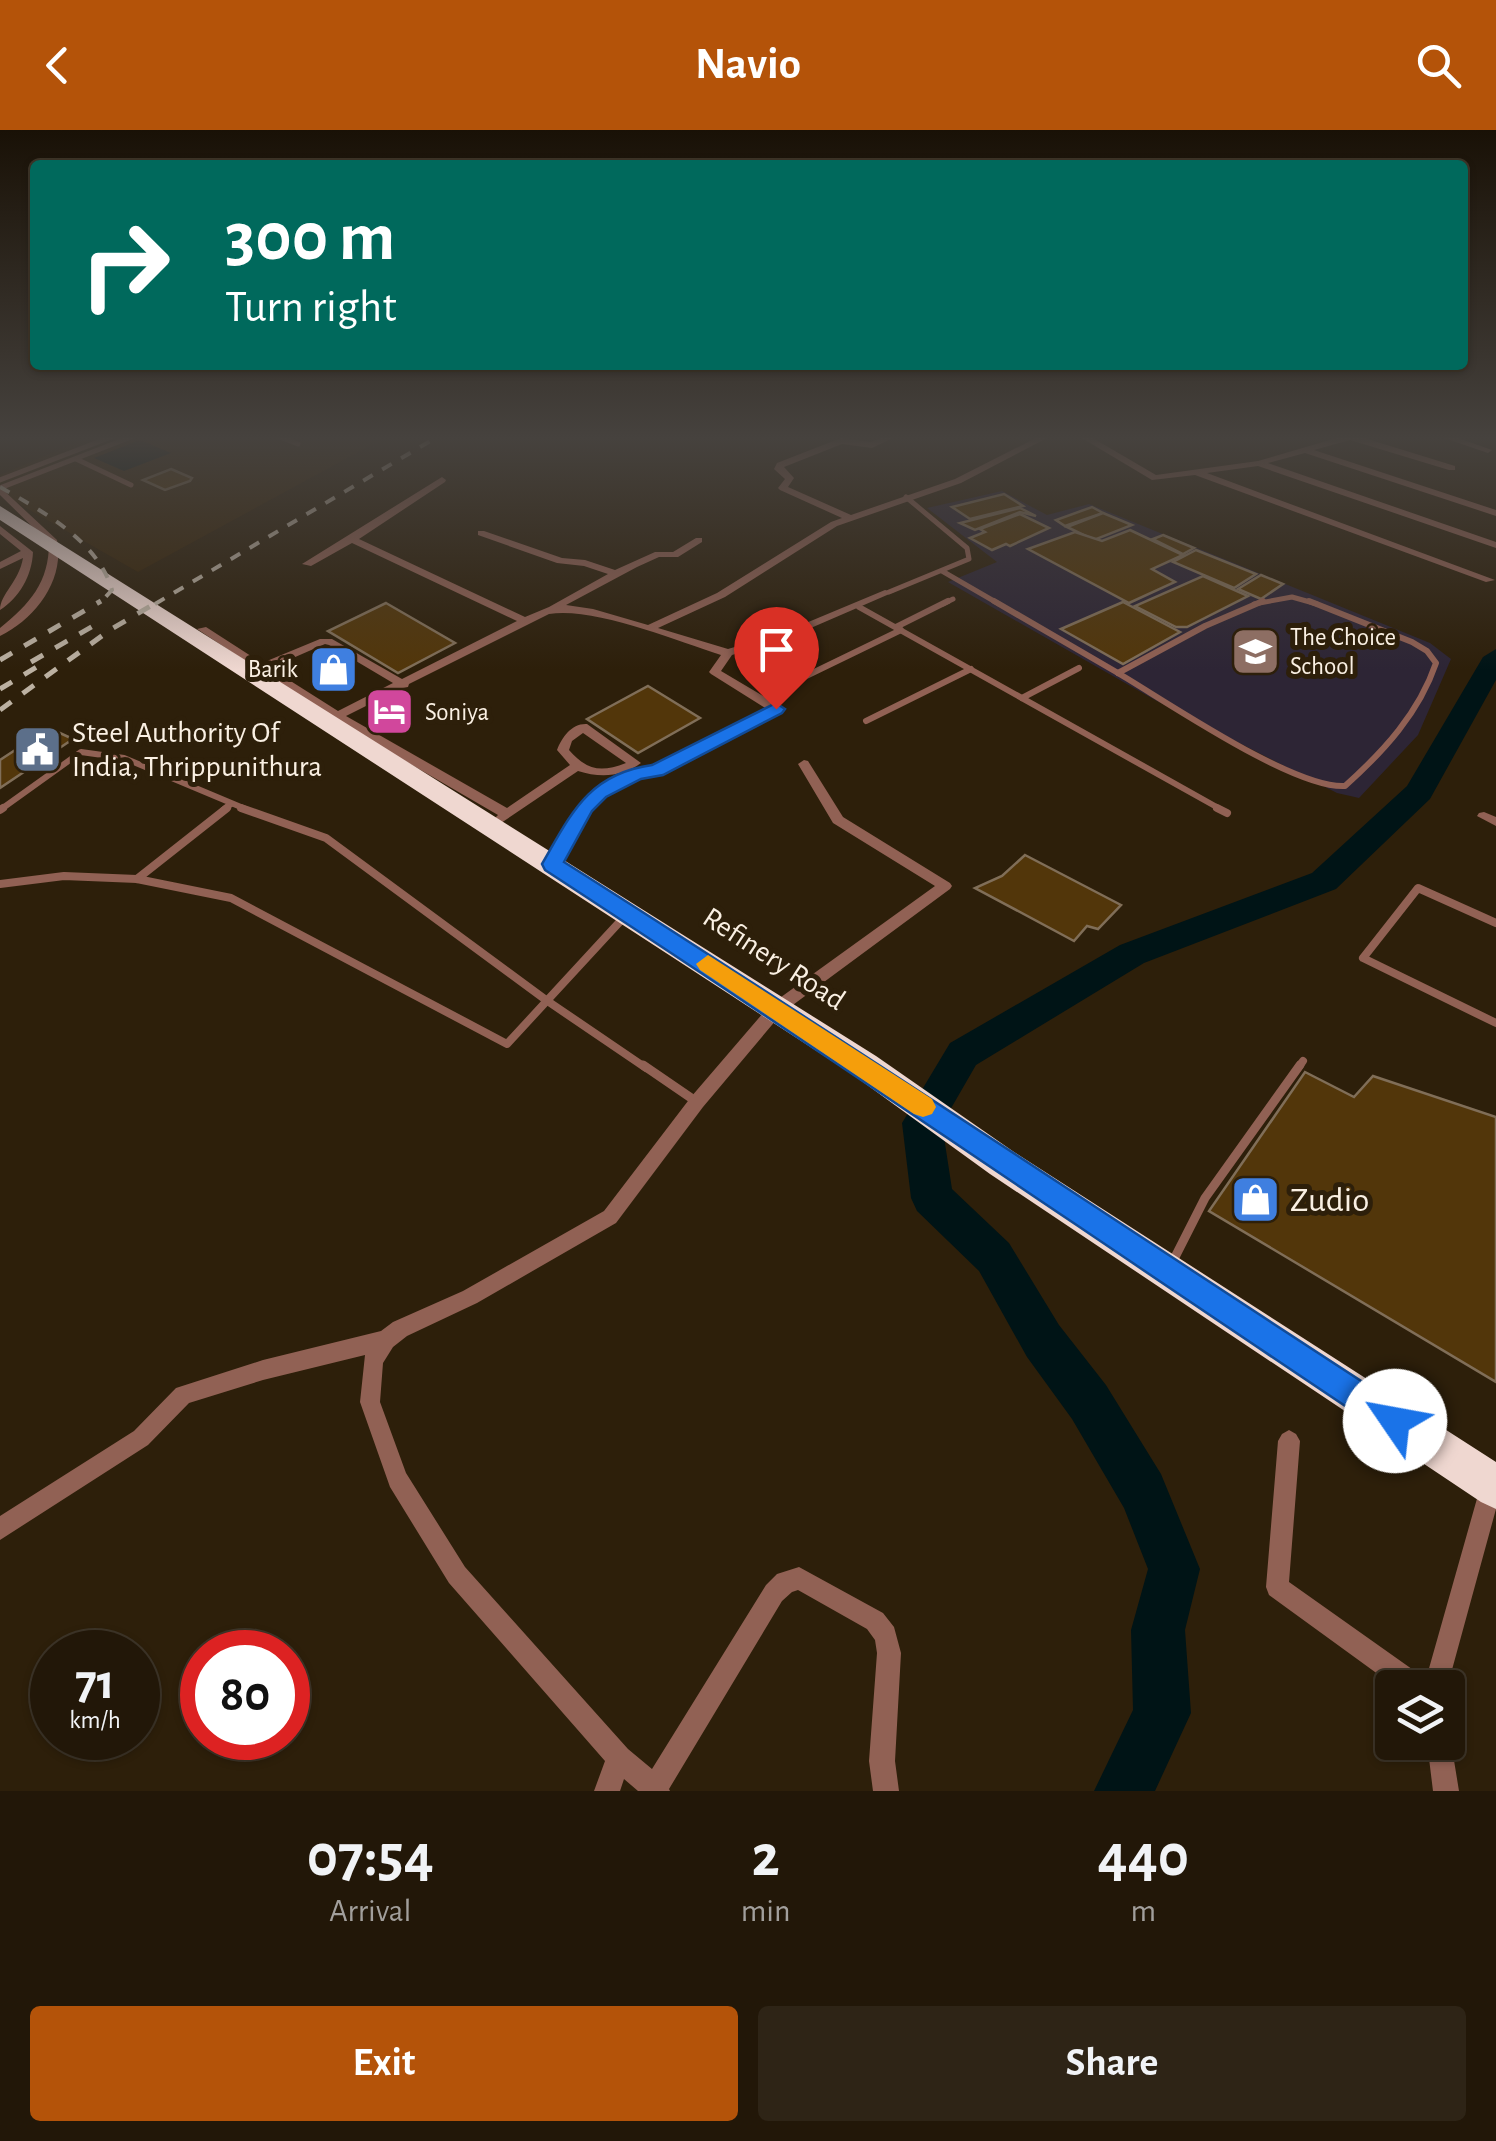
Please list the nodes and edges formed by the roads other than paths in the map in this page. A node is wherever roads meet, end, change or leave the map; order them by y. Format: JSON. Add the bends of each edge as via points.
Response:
{"nodes":[{"id":1,"x":4,"y":515,"type":"edge"},
{"id":2,"x":26,"y":515,"type":"edge"},
{"id":3,"x":389,"y":515,"type":"edge"},
{"id":4,"x":842,"y":515,"type":"edge"},
{"id":5,"x":859,"y":515,"type":"edge"},
{"id":6,"x":927,"y":515,"type":"edge"},
{"id":7,"x":1312,"y":515,"type":"edge"},
{"id":8,"x":1408,"y":515,"type":"edge"},
{"id":9,"x":850,"y":518,"type":"junction"},
{"id":10,"x":0,"y":529,"type":"edge"},
{"id":11,"x":481,"y":533,"type":"dead end"},
{"id":12,"x":352,"y":539,"type":"junction"},
{"id":13,"x":699,"y":540,"type":"dead end"},
{"id":14,"x":1496,"y":545,"type":"edge"},
{"id":15,"x":28,"y":552,"type":"junction"},
{"id":16,"x":307,"y":564,"type":"dead end"},
{"id":17,"x":0,"y":566,"type":"edge"},
{"id":18,"x":942,"y":570,"type":"junction"},
{"id":19,"x":616,"y":574,"type":"junction"},
{"id":20,"x":1490,"y":580,"type":"dead end"},
{"id":21,"x":49,"y":581,"type":"junction"},
{"id":22,"x":20,"y":584,"type":"junction"},
{"id":23,"x":889,"y":592,"type":"joint"},
{"id":24,"x":953,"y":599,"type":"dead end"},
{"id":25,"x":0,"y":606,"type":"edge"},
{"id":26,"x":860,"y":606,"type":"junction"},
{"id":27,"x":546,"y":611,"type":"junction"},
{"id":28,"x":525,"y":621,"type":"junction"},
{"id":29,"x":202,"y":629,"type":"dead end"},
{"id":30,"x":648,"y":629,"type":"junction"},
{"id":31,"x":898,"y":629,"type":"junction"},
{"id":32,"x":0,"y":632,"type":"edge"},
{"id":33,"x":728,"y":653,"type":"junction"},
{"id":34,"x":262,"y":668,"type":"junction"},
{"id":35,"x":1079,"y":668,"type":"dead end"},
{"id":36,"x":971,"y":669,"type":"junction"},
{"id":37,"x":1117,"y":674,"type":"junction"},
{"id":38,"x":802,"y":678,"type":"dead end"},
{"id":39,"x":404,"y":685,"type":"junction"},
{"id":40,"x":1022,"y":698,"type":"junction"},
{"id":41,"x":338,"y":716,"type":"junction"},
{"id":42,"x":866,"y":721,"type":"dead end"},
{"id":43,"x":804,"y":764,"type":"dead end"},
{"id":44,"x":577,"y":766,"type":"junction"},
{"id":45,"x":231,"y":804,"type":"junction"},
{"id":46,"x":0,"y":810,"type":"edge"},
{"id":47,"x":1227,"y":813,"type":"dead end"},
{"id":48,"x":499,"y":821,"type":"junction"},
{"id":49,"x":552,"y":864,"type":"junction"},
{"id":50,"x":137,"y":879,"type":"junction"},
{"id":51,"x":0,"y":884,"type":"edge"},
{"id":52,"x":630,"y":912,"type":"junction"},
{"id":53,"x":1496,"y":923,"type":"edge"},
{"id":54,"x":546,"y":1000,"type":"junction"},
{"id":55,"x":783,"y":1013,"type":"junction"},
{"id":56,"x":1496,"y":1023,"type":"edge"},
{"id":57,"x":1303,"y":1060,"type":"dead end"},
{"id":58,"x":696,"y":1102,"type":"junction"},
{"id":59,"x":1168,"y":1272,"type":"junction"},
{"id":60,"x":386,"y":1340,"type":"junction"},
{"id":61,"x":1290,"y":1441,"type":"dead end"},
{"id":62,"x":1494,"y":1486,"type":"edge"},
{"id":63,"x":0,"y":1529,"type":"edge"},
{"id":64,"x":1393,"y":1670,"type":"edge"},
{"id":65,"x":1440,"y":1670,"type":"edge"},
{"id":66,"x":619,"y":1758,"type":"junction"},
{"id":67,"x":1442,"y":1760,"type":"edge"},
{"id":68,"x":655,"y":1790,"type":"edge"},
{"id":69,"x":608,"y":1791,"type":"edge"},
{"id":70,"x":886,"y":1791,"type":"edge"},
{"id":71,"x":1446,"y":1791,"type":"edge"}],
"edges":[{"from":1,"to":48,"type":"highway","name":"Refinery Road","via":[[452,803]]},
{"from":2,"to":21,"type":"street","via":[[54,542],[56,567]]},
{"from":3,"to":12,"type":"street"},
{"from":4,"to":9,"type":"street"},
{"from":5,"to":9,"type":"street"},
{"from":6,"to":18,"type":"lane","via":[[967,548],[969,560]]},
{"from":7,"to":20,"type":"street"},
{"from":8,"to":14,"type":"street"},
{"from":9,"to":30,"type":"street","via":[[721,595]]},
{"from":10,"to":15,"type":"street"},
{"from":11,"to":19,"type":"street"},
{"from":12,"to":16,"type":"street"},
{"from":12,"to":28,"type":"street"},
{"from":13,"to":19,"type":"street"},
{"from":15,"to":17,"type":"street"},
{"from":15,"to":22,"type":"street"},
{"from":18,"to":23,"type":"lane"},
{"from":18,"to":37,"type":"lane"},
{"from":19,"to":27,"type":"street"},
{"from":21,"to":22,"type":"street"},
{"from":21,"to":32,"type":"street"},
{"from":22,"to":25,"type":"street"},
{"from":23,"to":26,"type":"street"},
{"from":24,"to":31,"type":"lane"},
{"from":26,"to":31,"type":"lane"},
{"from":26,"to":33,"type":"street"},
{"from":27,"to":28,"type":"street"},
{"from":27,"to":30,"type":"street","via":[[593,612]]},
{"from":28,"to":39,"type":"street"},
{"from":29,"to":34,"type":"street"},
{"from":30,"to":33,"type":"street"},
{"from":31,"to":36,"type":"lane"},
{"from":31,"to":38,"type":"lane"},
{"from":33,"to":49,"type":"street","via":[[715,672],[776,709],[600,792]]},
{"from":34,"to":39,"type":"street","via":[[324,641]]},
{"from":34,"to":41,"type":"street"},
{"from":35,"to":40,"type":"lane"},
{"from":36,"to":40,"type":"lane"},
{"from":36,"to":42,"type":"lane"},
{"from":37,"to":37,"type":"lane","via":[[1240,743],[1341,788],[1409,715],[1436,663],[1428,651],[1380,630],[1280,596],[1242,608]]},
{"from":39,"to":41,"type":"street"},
{"from":40,"to":47,"type":"lane"},
{"from":41,"to":48,"type":"street"},
{"from":43,"to":55,"type":"street","via":[[838,820],[945,886]]},
{"from":44,"to":44,"type":"street","via":[[563,750],[583,727],[635,763],[605,772]]},
{"from":44,"to":48,"type":"street"},
{"from":45,"to":46,"type":"lane","via":[[124,758],[81,752]]},
{"from":45,"to":50,"type":"lane"},
{"from":45,"to":54,"type":"lane","via":[[326,838]]},
{"from":48,"to":49,"type":"highway","name":"Refinery Road"},
{"from":49,"to":52,"type":"highway","name":"Refinery Road"},
{"from":50,"to":51,"type":"lane","via":[[64,876]]},
{"from":50,"to":54,"type":"lane","via":[[231,898],[508,1044]]},
{"from":52,"to":54,"type":"lane"},
{"from":52,"to":55,"type":"highway","name":"Refinery Road"},
{"from":53,"to":56,"type":"lane","via":[[1418,888],[1363,958]]},
{"from":54,"to":58,"type":"lane"},
{"from":55,"to":58,"type":"street"},
{"from":55,"to":59,"type":"highway","name":"Refinery Road"},
{"from":57,"to":59,"type":"lane","via":[[1206,1198]]},
{"from":58,"to":60,"type":"street","via":[[598,1228]]},
{"from":59,"to":62,"type":"highway","name":"Refinery Road"},
{"from":60,"to":63,"type":"street","via":[[182,1395],[141,1438]]},
{"from":60,"to":66,"type":"street","via":[[374,1360],[370,1402],[398,1479],[456,1575]]},
{"from":61,"to":64,"type":"street","via":[[1277,1587]]},
{"from":62,"to":65,"type":"street"},
{"from":66,"to":68,"type":"street"},
{"from":66,"to":69,"type":"street"},
{"from":67,"to":71,"type":"street"},
{"from":68,"to":70,"type":"street","via":[[774,1593],[799,1578],[875,1621],[886,1635]]}]}
